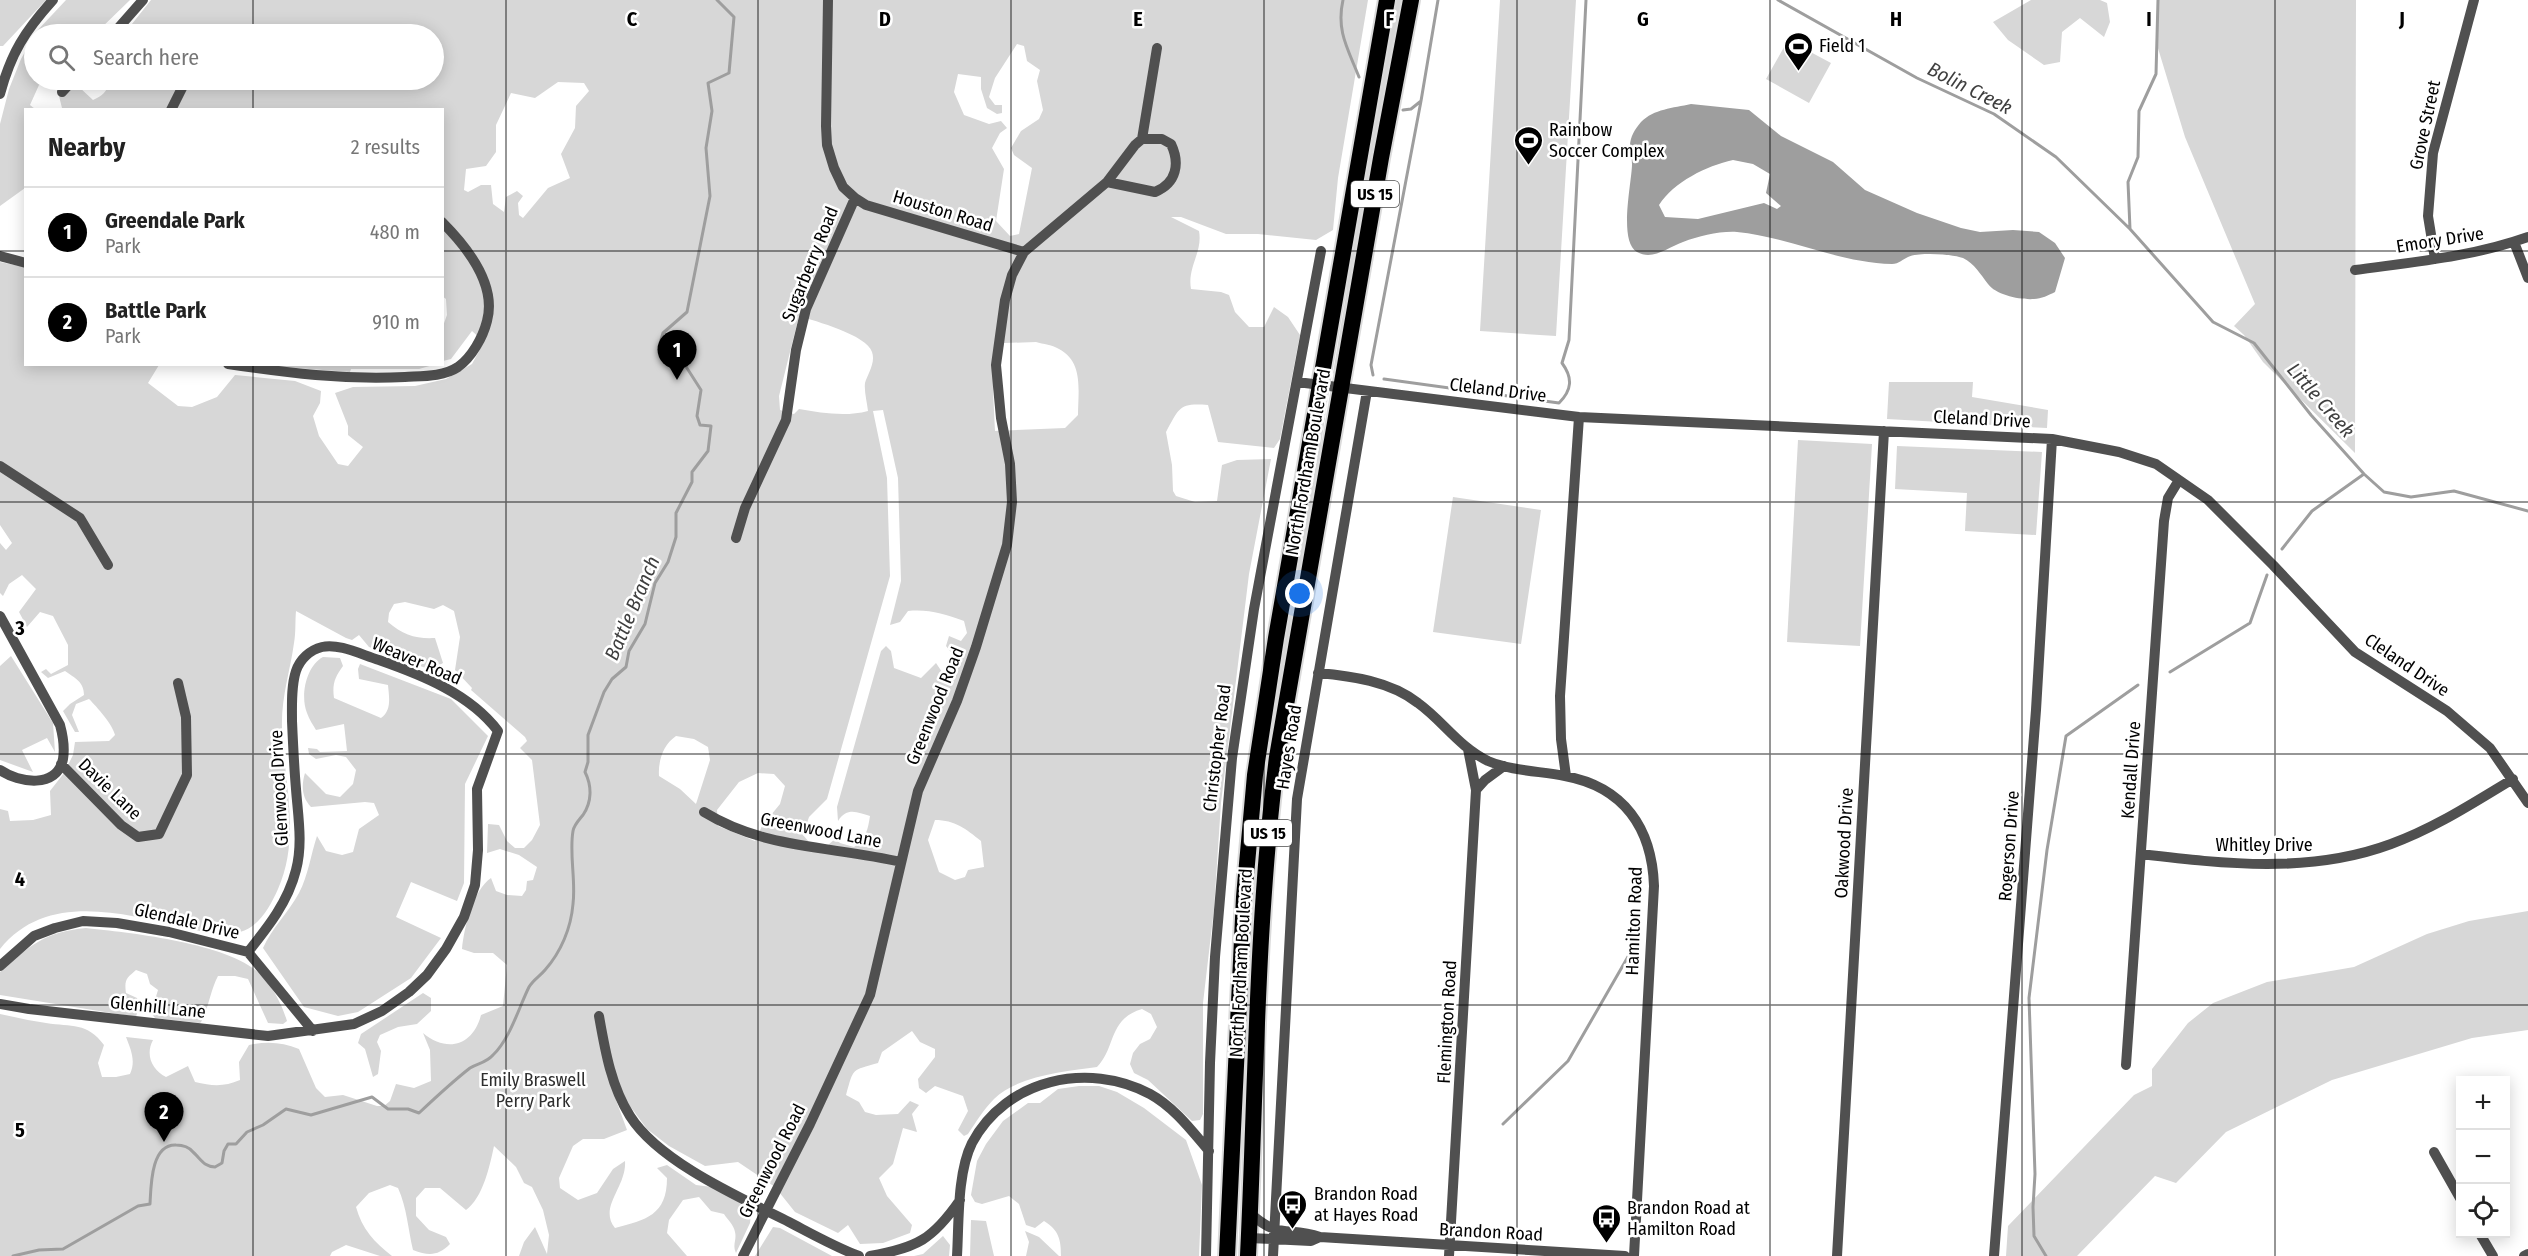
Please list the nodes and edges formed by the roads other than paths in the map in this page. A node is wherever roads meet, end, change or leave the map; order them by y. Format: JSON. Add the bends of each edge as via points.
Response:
{"nodes":[{"id":1,"x":53,"y":0,"type":"edge"},
{"id":2,"x":143,"y":0,"type":"edge"},
{"id":3,"x":828,"y":0,"type":"edge"},
{"id":4,"x":1387,"y":0,"type":"edge"},
{"id":5,"x":1411,"y":0,"type":"edge"},
{"id":6,"x":2474,"y":0,"type":"edge"},
{"id":7,"x":32,"y":24,"type":"edge"},
{"id":8,"x":122,"y":24,"type":"edge"},
{"id":9,"x":24,"y":35,"type":"edge"},
{"id":10,"x":1158,"y":48,"type":"dead end"},
{"id":11,"x":181,"y":90,"type":"edge"},
{"id":12,"x":0,"y":94,"type":"edge"},
{"id":13,"x":172,"y":108,"type":"edge"},
{"id":14,"x":1142,"y":139,"type":"junction"},
{"id":15,"x":1107,"y":182,"type":"junction"},
{"id":16,"x":855,"y":198,"type":"junction"},
{"id":17,"x":444,"y":225,"type":"edge"},
{"id":18,"x":2528,"y":237,"type":"edge"},
{"id":19,"x":2514,"y":242,"type":"junction"},
{"id":20,"x":1321,"y":251,"type":"dead end"},
{"id":21,"x":1024,"y":252,"type":"junction"},
{"id":22,"x":0,"y":256,"type":"edge"},
{"id":23,"x":2435,"y":259,"type":"junction"},
{"id":24,"x":24,"y":262,"type":"edge"},
{"id":25,"x":2355,"y":270,"type":"dead end"},
{"id":26,"x":2528,"y":278,"type":"edge"},
{"id":27,"x":240,"y":366,"type":"edge"},
{"id":28,"x":1297,"y":382,"type":"junction"},
{"id":29,"x":1320,"y":385,"type":"junction"},
{"id":30,"x":1341,"y":388,"type":"junction"},
{"id":31,"x":1367,"y":391,"type":"junction"},
{"id":32,"x":1579,"y":417,"type":"junction"},
{"id":33,"x":1884,"y":431,"type":"junction"},
{"id":34,"x":2052,"y":439,"type":"junction"},
{"id":35,"x":0,"y":466,"type":"edge"},
{"id":36,"x":2179,"y":480,"type":"junction"},
{"id":37,"x":736,"y":538,"type":"dead end"},
{"id":38,"x":108,"y":565,"type":"dead end"},
{"id":39,"x":0,"y":616,"type":"edge"},
{"id":40,"x":312,"y":650,"type":"joint"},
{"id":41,"x":1318,"y":673,"type":"junction"},
{"id":42,"x":178,"y":683,"type":"dead end"},
{"id":43,"x":1468,"y":749,"type":"junction"},
{"id":44,"x":61,"y":764,"type":"junction"},
{"id":45,"x":1504,"y":766,"type":"junction"},
{"id":46,"x":0,"y":770,"type":"edge"},
{"id":47,"x":1566,"y":776,"type":"junction"},
{"id":48,"x":2513,"y":779,"type":"junction"},
{"id":49,"x":1476,"y":790,"type":"junction"},
{"id":50,"x":2528,"y":803,"type":"edge"},
{"id":51,"x":704,"y":812,"type":"dead end"},
{"id":52,"x":2141,"y":854,"type":"junction"},
{"id":53,"x":901,"y":862,"type":"junction"},
{"id":54,"x":1244,"y":892,"type":"junction"},
{"id":55,"x":1262,"y":937,"type":"junction"},
{"id":56,"x":248,"y":952,"type":"junction"},
{"id":57,"x":0,"y":966,"type":"edge"},
{"id":58,"x":0,"y":1004,"type":"edge"},
{"id":59,"x":599,"y":1016,"type":"dead end"},
{"id":60,"x":313,"y":1031,"type":"junction"},
{"id":61,"x":2126,"y":1065,"type":"dead end"},
{"id":62,"x":1232,"y":1149,"type":"junction"},
{"id":63,"x":1209,"y":1151,"type":"junction"},
{"id":64,"x":2434,"y":1152,"type":"dead end"},
{"id":65,"x":2456,"y":1191,"type":"edge"},
{"id":66,"x":960,"y":1200,"type":"junction"},
{"id":67,"x":766,"y":1211,"type":"junction"},
{"id":68,"x":1250,"y":1213,"type":"junction"},
{"id":69,"x":1273,"y":1234,"type":"junction"},
{"id":70,"x":1207,"y":1237,"type":"junction"},
{"id":71,"x":1249,"y":1238,"type":"junction"},
{"id":72,"x":2483,"y":1238,"type":"edge"},
{"id":73,"x":1228,"y":1239,"type":"junction"},
{"id":74,"x":1450,"y":1251,"type":"edge"},
{"id":75,"x":742,"y":1256,"type":"edge"},
{"id":76,"x":859,"y":1256,"type":"edge"},
{"id":77,"x":870,"y":1256,"type":"edge"},
{"id":78,"x":957,"y":1256,"type":"edge"},
{"id":79,"x":1206,"y":1256,"type":"edge"},
{"id":80,"x":1227,"y":1256,"type":"edge"},
{"id":81,"x":1248,"y":1256,"type":"edge"},
{"id":82,"x":1273,"y":1256,"type":"edge"},
{"id":83,"x":1625,"y":1256,"type":"edge"},
{"id":84,"x":1634,"y":1256,"type":"edge"},
{"id":85,"x":1837,"y":1256,"type":"edge"},
{"id":86,"x":1994,"y":1256,"type":"edge"},
{"id":87,"x":2493,"y":1256,"type":"edge"}],
"edges":[{"from":1,"to":7,"type":"street"},
{"from":2,"to":8,"type":"street"},
{"from":3,"to":16,"type":"street","name":"Sugarberry Road","via":[[827,145],[843,187]]},
{"from":4,"to":29,"type":"highway","name":"North Fordham Boulevard","number":"US 15"},
{"from":5,"to":30,"type":"highway","name":"North Fordham Boulevard","number":"US 15"},
{"from":6,"to":23,"type":"street","name":"Grove Street","via":[[2433,153],[2428,216]]},
{"from":9,"to":12,"type":"street"},
{"from":10,"to":14,"type":"street"},
{"from":11,"to":13,"type":"street"},
{"from":14,"to":15,"type":"street","name":"Greenwood Road"},
{"from":14,"to":15,"type":"street","via":[[1162,139],[1171,144],[1177,162],[1170,183],[1155,192]]},
{"from":15,"to":21,"type":"street","name":"Greenwood Road"},
{"from":16,"to":21,"type":"street","name":"Houston Road","via":[[866,205]]},
{"from":16,"to":37,"type":"street","name":"Sugarberry Road","via":[[806,309],[795,350],[786,420],[745,508]]},
{"from":17,"to":27,"type":"street","via":[[482,274],[489,293],[486,328],[458,367],[430,375],[363,379]]},
{"from":18,"to":19,"type":"street","name":"Emory Drive"},
{"from":19,"to":23,"type":"street","name":"Emory Drive"},
{"from":19,"to":26,"type":"street"},
{"from":20,"to":28,"type":"street","name":"Christopher Road"},
{"from":21,"to":53,"type":"street","name":"Greenwood Road","via":[[1005,300],[996,365],[1010,464],[1012,502],[1007,545],[957,700],[918,791]]},
{"from":22,"to":24,"type":"street"},
{"from":23,"to":25,"type":"street","name":"Emory Drive"},
{"from":28,"to":29,"type":"street","name":"Cleland Drive"},
{"from":28,"to":63,"type":"street","name":"Christopher Road","via":[[1243,670],[1229,782],[1215,957]]},
{"from":29,"to":30,"type":"street","name":"Cleland Drive"},
{"from":29,"to":54,"type":"highway","name":"North Fordham Boulevard","number":"US 15","via":[[1267,693]]},
{"from":30,"to":31,"type":"street","name":"Cleland Drive"},
{"from":30,"to":55,"type":"highway","name":"North Fordham Boulevard","number":"US 15","via":[[1277,757]]},
{"from":31,"to":32,"type":"street","name":"Cleland Drive"},
{"from":31,"to":41,"type":"street","name":"Hayes Road"},
{"from":32,"to":33,"type":"street","name":"Cleland Drive"},
{"from":32,"to":47,"type":"street","via":[[1560,696]]},
{"from":33,"to":34,"type":"street","name":"Cleland Drive"},
{"from":33,"to":85,"type":"street","name":"Oakwood Drive"},
{"from":34,"to":36,"type":"street","name":"Cleland Drive","via":[[2119,452],[2156,464]]},
{"from":34,"to":86,"type":"street","name":"Rogerson Drive","via":[[2036,710]]},
{"from":35,"to":38,"type":"street","via":[[80,518]]},
{"from":36,"to":48,"type":"street","name":"Cleland Drive","via":[[2208,500],[2240,531],[2355,652],[2469,728]]},
{"from":36,"to":52,"type":"street","name":"Kendall Drive","via":[[2168,498],[2165,513]]},
{"from":39,"to":44,"type":"street","via":[[60,726],[64,744]]},
{"from":40,"to":56,"type":"street","name":"Glenwood Drive","via":[[296,671],[292,705],[300,839],[296,870],[276,916]]},
{"from":40,"to":60,"type":"street","name":"Weaver Road","via":[[339,647],[399,667],[464,699],[498,731],[477,789],[475,885],[446,950],[409,992],[382,1011],[354,1024]]},
{"from":41,"to":43,"type":"street","via":[[1352,676],[1416,701]]},
{"from":41,"to":69,"type":"street","name":"Hayes Road","via":[[1297,799]]},
{"from":42,"to":44,"type":"street","name":"Davie Lane","via":[[186,717],[187,775],[159,834],[138,837],[121,825]]},
{"from":43,"to":45,"type":"street"},
{"from":43,"to":49,"type":"street","name":"Flemington Road"},
{"from":44,"to":46,"type":"street","via":[[57,772],[45,779],[30,782]]},
{"from":45,"to":47,"type":"street"},
{"from":45,"to":49,"type":"street"},
{"from":47,"to":84,"type":"street","name":"Hamilton Road","via":[[1598,787],[1624,806],[1637,820],[1653,862]]},
{"from":48,"to":50,"type":"street","name":"Cleland Drive"},
{"from":48,"to":52,"type":"street","name":"Whitley Drive","via":[[2424,831],[2355,855],[2320,862],[2254,865]]},
{"from":49,"to":74,"type":"street","name":"Flemington Road"},
{"from":51,"to":53,"type":"street","name":"Greenwood Lane","via":[[765,839]]},
{"from":52,"to":61,"type":"street","name":"Kendall Drive"},
{"from":53,"to":67,"type":"street","name":"Greenwood Road","via":[[870,995]]},
{"from":54,"to":55,"type":"highway","via":[[1252,894],[1255,900]]},
{"from":54,"to":62,"type":"highway","name":"North Fordham Boulevard","number":"US 15"},
{"from":55,"to":68,"type":"highway","name":"North Fordham Boulevard","number":"US 15"},
{"from":56,"to":57,"type":"street","name":"Glendale Drive","via":[[169,932],[83,921],[33,936]]},
{"from":56,"to":60,"type":"street","name":"Glendale Drive"},
{"from":58,"to":60,"type":"street","name":"Glenhill Lane","via":[[268,1036]]},
{"from":59,"to":67,"type":"street","via":[[618,1095],[646,1136],[686,1167]]},
{"from":62,"to":71,"type":"highway","via":[[1239,1156],[1239,1221]]},
{"from":62,"to":73,"type":"highway","name":"North Fordham Boulevard","number":"US 15"},
{"from":63,"to":66,"type":"street","via":[[1180,1118],[1151,1095],[1118,1082],[1090,1077],[1058,1079],[1032,1086],[990,1118],[972,1144]]},
{"from":63,"to":70,"type":"street","name":"Christopher Road"},
{"from":64,"to":65,"type":"street"},
{"from":66,"to":77,"type":"street","via":[[926,1238],[911,1247]]},
{"from":66,"to":78,"type":"street"},
{"from":67,"to":75,"type":"street","name":"Greenwood Road"},
{"from":67,"to":76,"type":"street"},
{"from":68,"to":69,"type":"street"},
{"from":68,"to":71,"type":"highway","name":"North Fordham Boulevard","number":"US 15"},
{"from":69,"to":71,"type":"street","name":"Brandon Road"},
{"from":69,"to":74,"type":"street","name":"Brandon Road","via":[[1311,1241],[1320,1237]]},
{"from":69,"to":82,"type":"street","name":"Hayes Road"},
{"from":70,"to":73,"type":"street"},
{"from":70,"to":79,"type":"street","name":"Christopher Road"},
{"from":71,"to":81,"type":"highway","name":"North Fordham Boulevard","number":"US 15"},
{"from":72,"to":87,"type":"street"},
{"from":73,"to":80,"type":"highway","name":"North Fordham Boulevard","number":"US 15"},
{"from":74,"to":83,"type":"street","name":"Brandon Road"}]}
